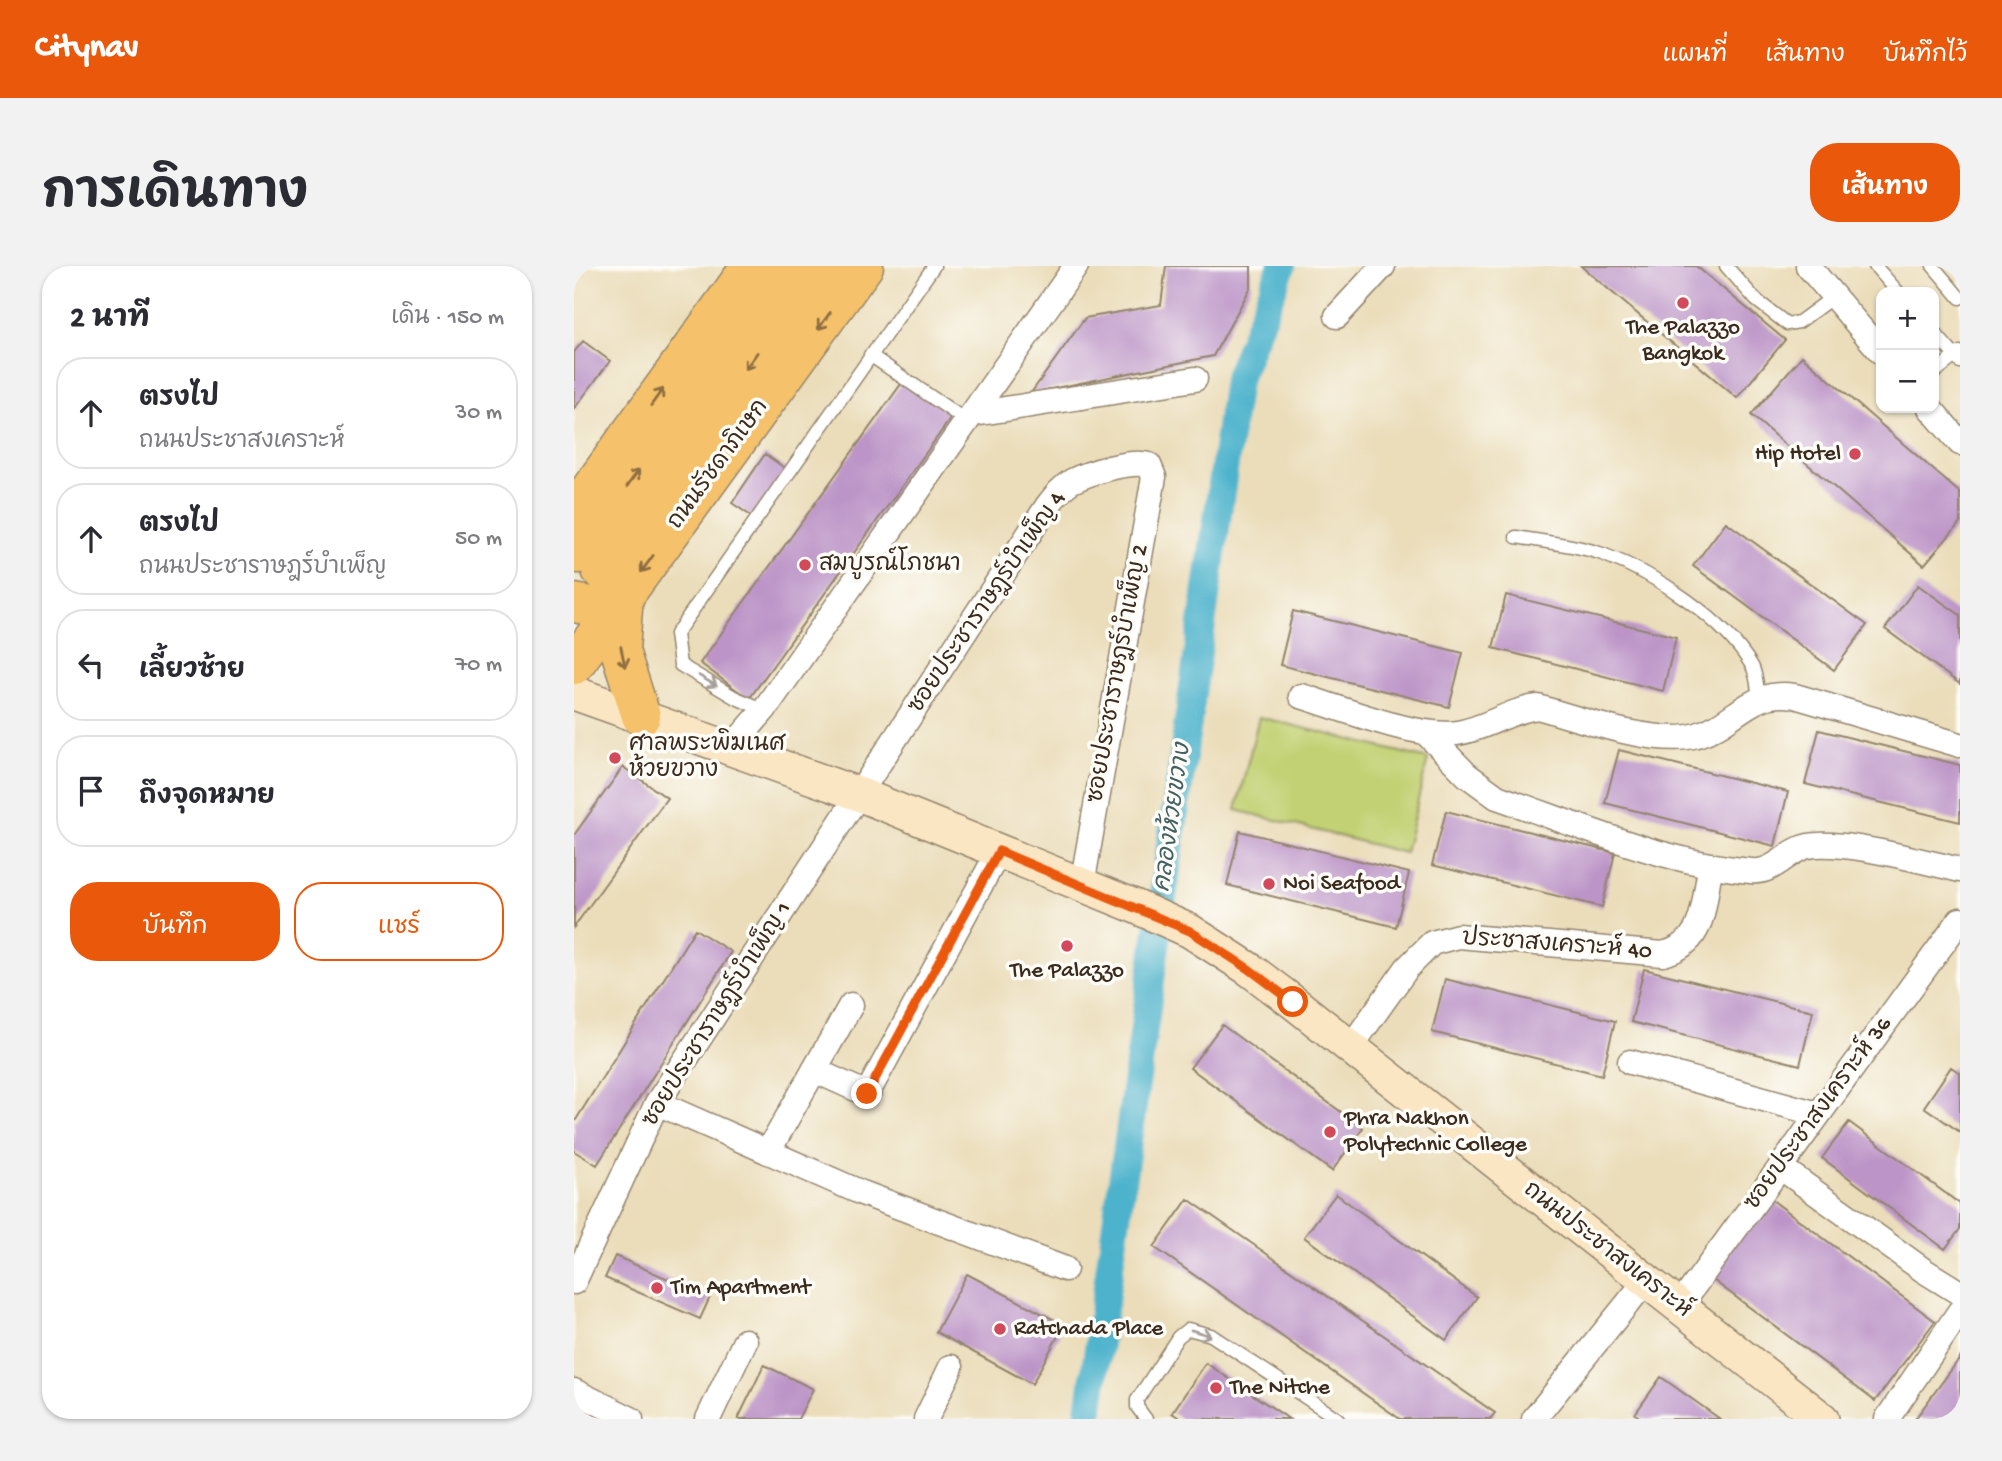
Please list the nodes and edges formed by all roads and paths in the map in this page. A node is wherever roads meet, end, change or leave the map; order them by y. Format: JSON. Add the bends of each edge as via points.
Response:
{"nodes":[{"id":1,"x":751,"y":266,"type":"edge"},
{"id":2,"x":786,"y":266,"type":"edge"},
{"id":3,"x":820,"y":266,"type":"edge"},
{"id":4,"x":864,"y":266,"type":"edge"},
{"id":5,"x":934,"y":266,"type":"edge"},
{"id":6,"x":1076,"y":266,"type":"edge"},
{"id":7,"x":1383,"y":266,"type":"edge"},
{"id":8,"x":1726,"y":266,"type":"edge"},
{"id":9,"x":1808,"y":266,"type":"edge"},
{"id":10,"x":1875,"y":266,"type":"edge"},
{"id":11,"x":1933,"y":266,"type":"edge"},
{"id":12,"x":1894,"y":287,"type":"edge"},
{"id":13,"x":1833,"y":297,"type":"junction"},
{"id":14,"x":1960,"y":298,"type":"edge"},
{"id":15,"x":1337,"y":316,"type":"dead end"},
{"id":16,"x":1939,"y":337,"type":"edge"},
{"id":17,"x":1879,"y":350,"type":"edge"},
{"id":18,"x":870,"y":355,"type":"junction"},
{"id":19,"x":1958,"y":356,"type":"edge"},
{"id":20,"x":1939,"y":369,"type":"edge"},
{"id":21,"x":1195,"y":379,"type":"dead end"},
{"id":22,"x":1934,"y":413,"type":"edge"},
{"id":23,"x":971,"y":418,"type":"junction"},
{"id":24,"x":1960,"y":443,"type":"edge"},
{"id":25,"x":1149,"y":465,"type":"joint"},
{"id":26,"x":576,"y":506,"type":"edge"},
{"id":27,"x":1516,"y":537,"type":"dead end"},
{"id":28,"x":601,"y":573,"type":"junction"},
{"id":29,"x":574,"y":603,"type":"edge"},
{"id":30,"x":574,"y":665,"type":"edge"},
{"id":31,"x":574,"y":693,"type":"edge"},
{"id":32,"x":1301,"y":695,"type":"dead end"},
{"id":33,"x":1759,"y":697,"type":"junction"},
{"id":34,"x":764,"y":710,"type":"junction"},
{"id":35,"x":641,"y":716,"type":"junction"},
{"id":36,"x":1425,"y":732,"type":"junction"},
{"id":37,"x":1960,"y":745,"type":"edge"},
{"id":38,"x":731,"y":748,"type":"junction"},
{"id":39,"x":861,"y":795,"type":"junction"},
{"id":40,"x":999,"y":851,"type":"junction"},
{"id":41,"x":1711,"y":866,"type":"junction"},
{"id":42,"x":1960,"y":870,"type":"edge"},
{"id":43,"x":1082,"y":885,"type":"junction"},
{"id":44,"x":1960,"y":920,"type":"edge"},
{"id":45,"x":851,"y":1005,"type":"dead end"},
{"id":46,"x":1350,"y":1048,"type":"junction"},
{"id":47,"x":1630,"y":1062,"type":"dead end"},
{"id":48,"x":814,"y":1070,"type":"junction"},
{"id":49,"x":657,"y":1103,"type":"junction"},
{"id":50,"x":1818,"y":1115,"type":"junction"},
{"id":51,"x":768,"y":1152,"type":"junction"},
{"id":52,"x":1780,"y":1167,"type":"junction"},
{"id":53,"x":1065,"y":1269,"type":"dead end"},
{"id":54,"x":574,"y":1282,"type":"edge"},
{"id":55,"x":1645,"y":1282,"type":"junction"},
{"id":56,"x":1960,"y":1293,"type":"edge"},
{"id":57,"x":1678,"y":1308,"type":"junction"},
{"id":58,"x":1960,"y":1311,"type":"edge"},
{"id":59,"x":745,"y":1341,"type":"dead end"},
{"id":60,"x":951,"y":1367,"type":"dead end"},
{"id":61,"x":574,"y":1391,"type":"edge"},
{"id":62,"x":631,"y":1419,"type":"edge"},
{"id":63,"x":708,"y":1419,"type":"edge"},
{"id":64,"x":926,"y":1419,"type":"edge"},
{"id":65,"x":1146,"y":1419,"type":"edge"},
{"id":66,"x":1338,"y":1419,"type":"edge"},
{"id":67,"x":1534,"y":1419,"type":"edge"},
{"id":68,"x":1822,"y":1419,"type":"edge"},
{"id":69,"x":1886,"y":1419,"type":"edge"}],
"edges":[{"from":26,"to":1,"type":"main road","one_way":true},
{"from":28,"to":2,"type":"main road","name":"ถนนรัชดาภิเษก","one_way":true},
{"from":3,"to":28,"type":"main road","name":"ถนนรัชดาภิเษก","one_way":true},
{"from":4,"to":28,"type":"main road","name":"ถนนรัชดาภิเษก","one_way":true},
{"from":5,"to":18,"type":"lane"},
{"from":6,"to":23,"type":"street"},
{"from":7,"to":15,"type":"street"},
{"from":8,"to":13,"type":"lane","via":[[1756,300],[1787,324],[1799,322]]},
{"from":9,"to":13,"type":"street"},
{"from":10,"to":12,"type":"lane"},
{"from":11,"to":14,"type":"lane"},
{"from":13,"to":17,"type":"street"},
{"from":16,"to":19,"type":"lane"},
{"from":18,"to":23,"type":"lane"},
{"from":18,"to":34,"type":"lane","one_way":true,"via":[[676,634],[680,665]]},
{"from":19,"to":20,"type":"lane"},
{"from":21,"to":23,"type":"street"},
{"from":22,"to":24,"type":"street"},
{"from":23,"to":34,"type":"street"},
{"from":25,"to":39,"type":"street","name":"ซอยประชาราษฎร์บำเพ็ญ 4","via":[[1136,462],[1073,481],[1059,491]]},
{"from":25,"to":43,"type":"street","name":"ซอยประชาราษฎร์บำเพ็ญ 2","via":[[1154,477]]},
{"from":27,"to":33,"type":"lane","via":[[1604,554],[1653,577],[1700,610],[1736,645],[1754,668]]},
{"from":28,"to":29,"type":"main road","via":[[596,607]]},
{"from":28,"to":30,"type":"main road","name":"ถนนรัชดาภิเษก"},
{"from":28,"to":35,"type":"main road","one_way":true},
{"from":31,"to":35,"type":"main road","name":"ถนนประชาสงเคราะห์"},
{"from":32,"to":36,"type":"street"},
{"from":33,"to":36,"type":"street","via":[[1698,735],[1669,740],[1538,707],[1521,709],[1471,731]]},
{"from":33,"to":37,"type":"street","via":[[1776,693],[1795,696]]},
{"from":34,"to":38,"type":"street"},
{"from":35,"to":38,"type":"main road","name":"ถนนประชาสงเคราะห์"},
{"from":36,"to":41,"type":"street","via":[[1467,775],[1497,797]]},
{"from":38,"to":39,"type":"main road","name":"ถนนประชาสงเคราะห์"},
{"from":39,"to":40,"type":"main road","name":"ถนนประชาสงเคราะห์"},
{"from":39,"to":49,"type":"street","name":"ซอยประชาราษฎร์บำเพ็ญ 1"},
{"from":40,"to":43,"type":"main road","name":"ถนนประชาสงเคราะห์"},
{"from":40,"to":48,"type":"street","via":[[867,1094]]},
{"from":41,"to":42,"type":"street","via":[[1755,872],[1808,846],[1832,846]]},
{"from":41,"to":46,"type":"street","name":"ประชาสงเคราะห์ 40","via":[[1696,935],[1683,949],[1663,954],[1458,936],[1432,943],[1407,968]]},
{"from":43,"to":46,"type":"main road","name":"ถนนประชาสงเคราะห์","via":[[1190,931],[1249,969]]},
{"from":44,"to":50,"type":"street","name":"ซอยประชาสงเคราะห์ 36"},
{"from":45,"to":48,"type":"street"},
{"from":46,"to":55,"type":"main road","name":"ถนนประชาสงเคราะห์"},
{"from":47,"to":50,"type":"street"},
{"from":48,"to":51,"type":"street"},
{"from":49,"to":51,"type":"street"},
{"from":49,"to":54,"type":"street","name":"ซอยประชาราษฎร์บำเพ็ญ 1"},
{"from":50,"to":52,"type":"street","name":"ซอยประชาสงเคราะห์ 36"},
{"from":51,"to":53,"type":"street","via":[[862,1193]]},
{"from":52,"to":56,"type":"street"},
{"from":52,"to":57,"type":"street","name":"ซอยประชาสงเคราะห์ 36"},
{"from":55,"to":57,"type":"main road","name":"ถนนประชาสงเคราะห์"},
{"from":55,"to":67,"type":"street"},
{"from":57,"to":68,"type":"main road","name":"ถนนประชาสงเคราะห์"},
{"from":58,"to":69,"type":"street"},
{"from":59,"to":63,"type":"street"},
{"from":60,"to":64,"type":"street"},
{"from":61,"to":62,"type":"street"},
{"from":65,"to":66,"type":"lane","one_way":true,"via":[[1137,1407],[1139,1397],[1178,1336],[1188,1329],[1211,1335]]}]}
